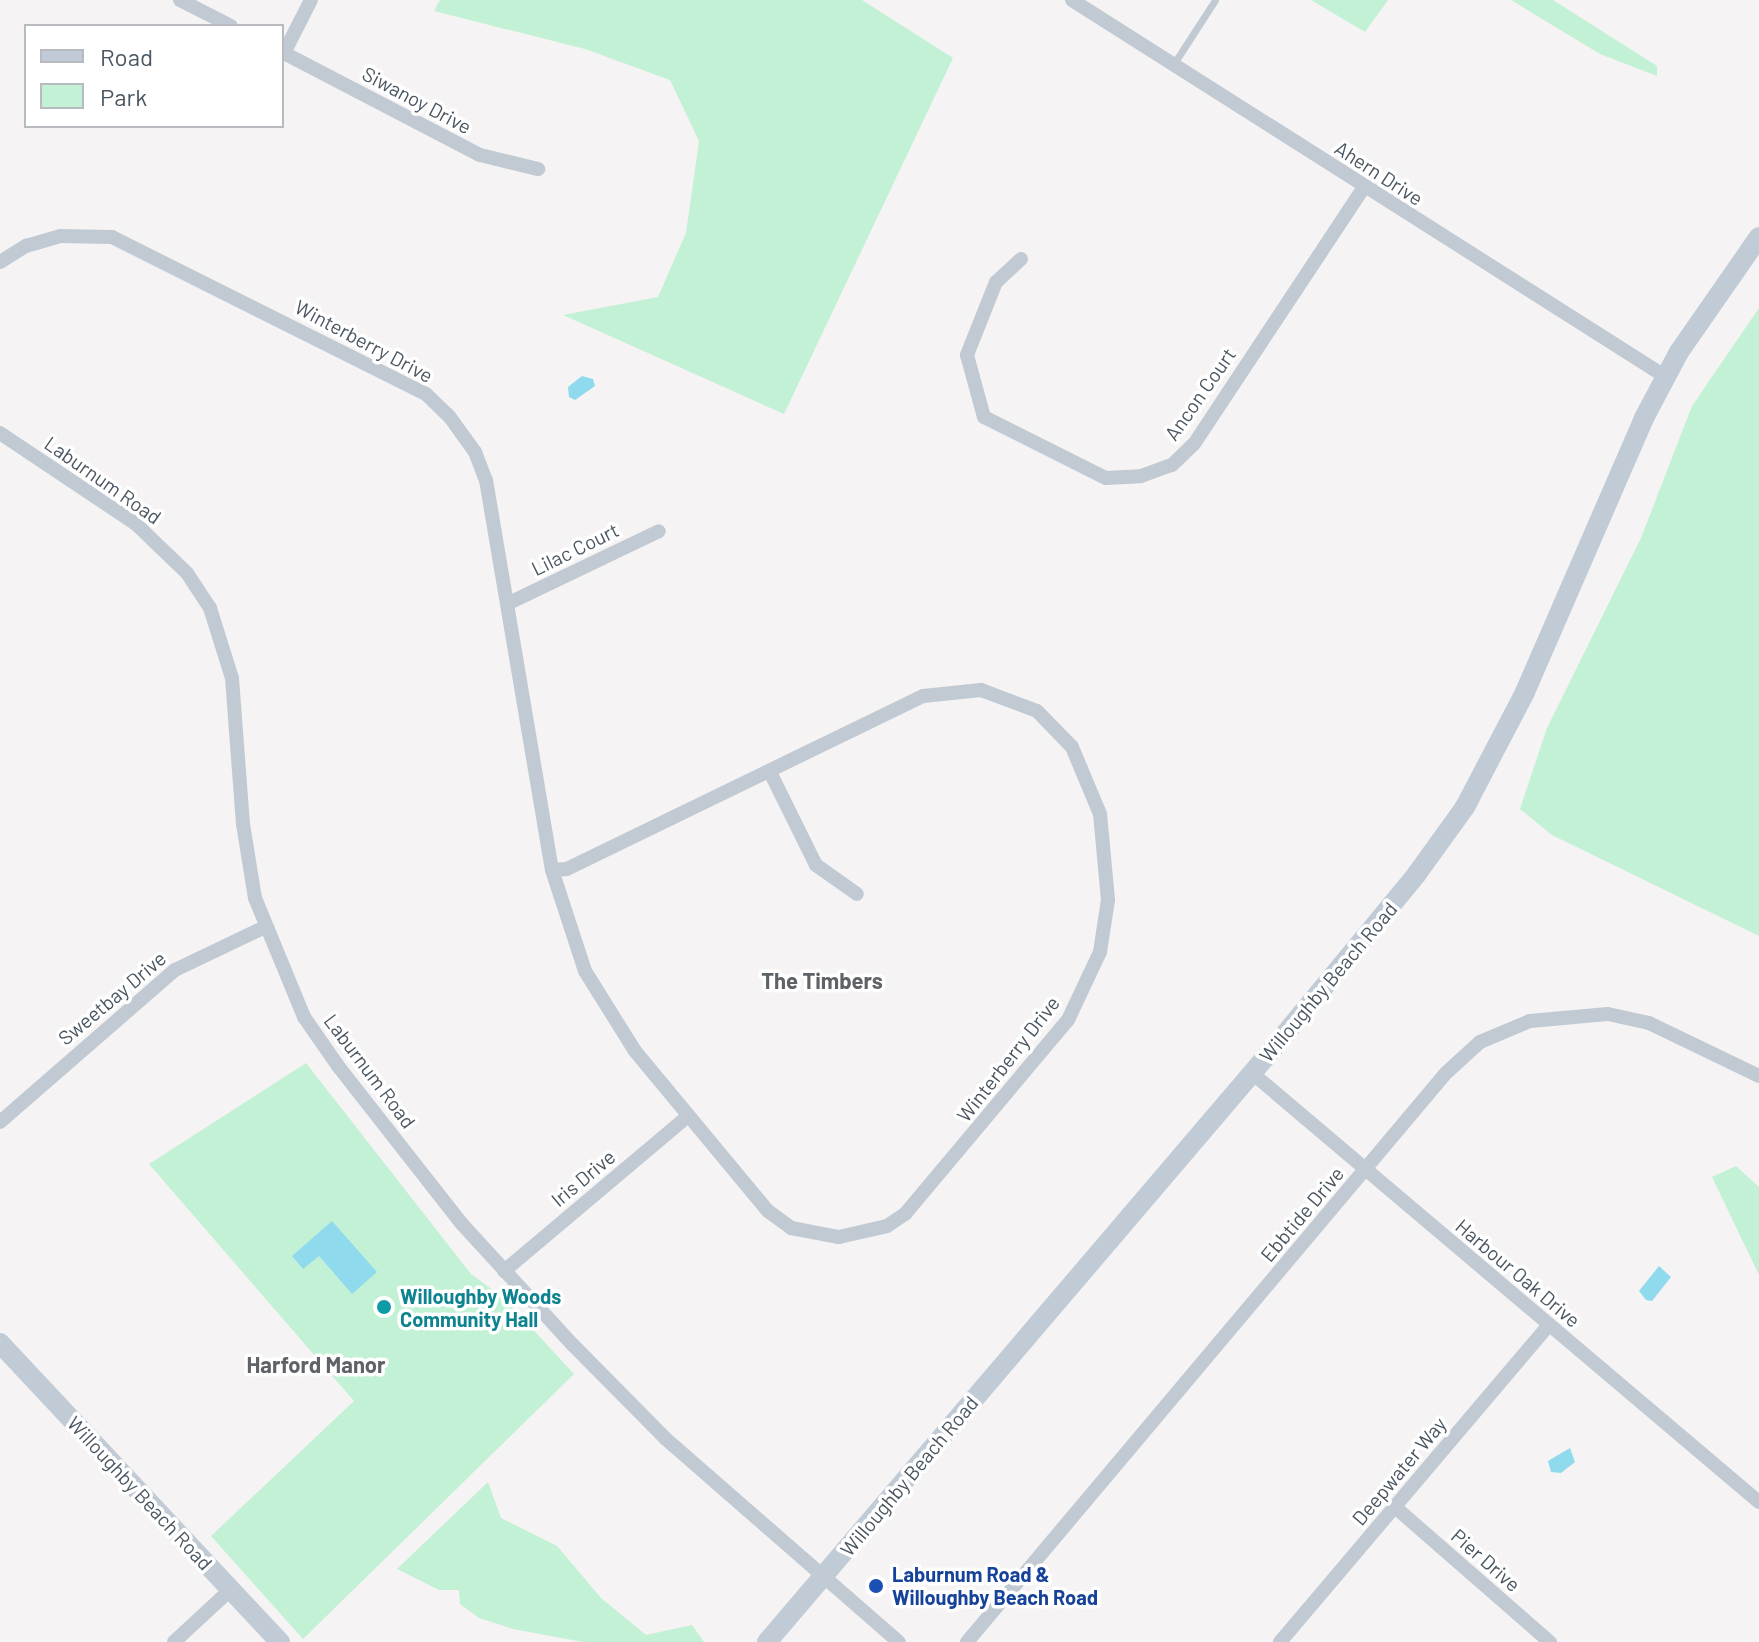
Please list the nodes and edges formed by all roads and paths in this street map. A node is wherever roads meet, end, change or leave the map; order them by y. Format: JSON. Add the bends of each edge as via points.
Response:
{"nodes":[{"id":1,"x":180,"y":0,"type":"edge"},
{"id":2,"x":311,"y":0,"type":"edge"},
{"id":3,"x":1072,"y":0,"type":"edge"},
{"id":4,"x":1215,"y":0,"type":"edge"},
{"id":5,"x":227,"y":24,"type":"edge"},
{"id":6,"x":284,"y":51,"type":"edge"},
{"id":7,"x":284,"y":54,"type":"edge"},
{"id":8,"x":1173,"y":65,"type":"junction"},
{"id":9,"x":538,"y":169,"type":"dead end"},
{"id":10,"x":1364,"y":187,"type":"junction"},
{"id":11,"x":1759,"y":237,"type":"edge"},
{"id":12,"x":1021,"y":259,"type":"dead end"},
{"id":13,"x":0,"y":262,"type":"edge"},
{"id":14,"x":1666,"y":377,"type":"junction"},
{"id":15,"x":0,"y":433,"type":"edge"},
{"id":16,"x":659,"y":531,"type":"dead end"},
{"id":17,"x":509,"y":603,"type":"junction"},
{"id":18,"x":770,"y":772,"type":"junction"},
{"id":19,"x":552,"y":870,"type":"junction"},
{"id":20,"x":857,"y":894,"type":"dead end"},
{"id":21,"x":265,"y":927,"type":"junction"},
{"id":22,"x":1252,"y":1073,"type":"junction"},
{"id":23,"x":1759,"y":1076,"type":"edge"},
{"id":24,"x":688,"y":1116,"type":"junction"},
{"id":25,"x":0,"y":1122,"type":"edge"},
{"id":26,"x":1365,"y":1171,"type":"junction"},
{"id":27,"x":504,"y":1271,"type":"junction"},
{"id":28,"x":1549,"y":1325,"type":"junction"},
{"id":29,"x":0,"y":1343,"type":"edge"},
{"id":30,"x":1759,"y":1502,"type":"edge"},
{"id":31,"x":1395,"y":1507,"type":"junction"},
{"id":32,"x":825,"y":1575,"type":"junction"},
{"id":33,"x":230,"y":1590,"type":"junction"},
{"id":34,"x":174,"y":1642,"type":"edge"},
{"id":35,"x":280,"y":1642,"type":"edge"},
{"id":36,"x":767,"y":1642,"type":"edge"},
{"id":37,"x":899,"y":1642,"type":"edge"},
{"id":38,"x":967,"y":1642,"type":"edge"},
{"id":39,"x":1280,"y":1642,"type":"edge"},
{"id":40,"x":1550,"y":1642,"type":"edge"}],
"edges":[{"from":1,"to":5,"type":"street"},
{"from":2,"to":6,"type":"street"},
{"from":3,"to":8,"type":"street","name":"Ahern Drive"},
{"from":4,"to":8,"type":"lane"},
{"from":7,"to":9,"type":"street","name":"Siwanoy Drive","via":[[480,155]]},
{"from":8,"to":10,"type":"street","name":"Ahern Drive"},
{"from":10,"to":12,"type":"street","name":"Ancon Court","via":[[1194,444],[1172,465],[1141,476],[1106,478],[984,417],[967,355],[996,282]]},
{"from":10,"to":14,"type":"street","name":"Ahern Drive"},
{"from":11,"to":14,"type":"street","name":"Willoughby Beach Road"},
{"from":13,"to":17,"type":"street","name":"Winterberry Drive","via":[[26,246],[60,236],[112,237],[427,395],[463,433],[481,466]]},
{"from":14,"to":22,"type":"street","name":"Willoughby Beach Road","via":[[1493,759],[1416,875]]},
{"from":15,"to":21,"type":"street","name":"Laburnum Road","via":[[136,524],[187,573],[210,608],[232,678],[243,824]]},
{"from":16,"to":17,"type":"street","name":"Lilac Court"},
{"from":17,"to":19,"type":"street","name":"Winterberry Drive"},
{"from":18,"to":19,"type":"street","name":"Winterberry Drive","via":[[567,869]]},
{"from":18,"to":20,"type":"street","via":[[816,865]]},
{"from":18,"to":24,"type":"street","name":"Winterberry Drive","via":[[923,696],[951,689],[995,694],[1037,711],[1072,747],[1100,814],[1109,867],[1100,952],[1068,1020],[925,1192],[887,1226],[839,1237],[791,1228],[768,1211]]},
{"from":19,"to":24,"type":"street","name":"Winterberry Drive","via":[[585,971],[609,1014]]},
{"from":21,"to":25,"type":"street","name":"Sweetbay Drive","via":[[175,970]]},
{"from":21,"to":27,"type":"street","name":"Laburnum Road","via":[[304,1017],[338,1066]]},
{"from":22,"to":26,"type":"street","name":"Harbour Oak Drive"},
{"from":22,"to":32,"type":"street","name":"Willoughby Beach Road"},
{"from":23,"to":26,"type":"street","name":"Ebbtide Drive","via":[[1649,1023],[1608,1014],[1530,1021],[1480,1042],[1446,1073]]},
{"from":24,"to":27,"type":"street","name":"Iris Drive"},
{"from":26,"to":28,"type":"street","name":"Harbour Oak Drive"},
{"from":26,"to":38,"type":"street","name":"Ebbtide Drive"},
{"from":27,"to":32,"type":"street","name":"Laburnum Road","via":[[666,1439]]},
{"from":28,"to":30,"type":"street","name":"Harbour Oak Drive"},
{"from":28,"to":31,"type":"street","name":"Deepwater Way"},
{"from":29,"to":33,"type":"street","name":"Willoughby Beach Road"},
{"from":31,"to":39,"type":"street","name":"Deepwater Way"},
{"from":31,"to":40,"type":"street","name":"Pier Drive"},
{"from":32,"to":36,"type":"street","name":"Willoughby Beach Road"},
{"from":32,"to":37,"type":"street","name":"Laburnum Road"},
{"from":33,"to":34,"type":"street"},
{"from":33,"to":35,"type":"street","name":"Willoughby Beach Road"}]}
